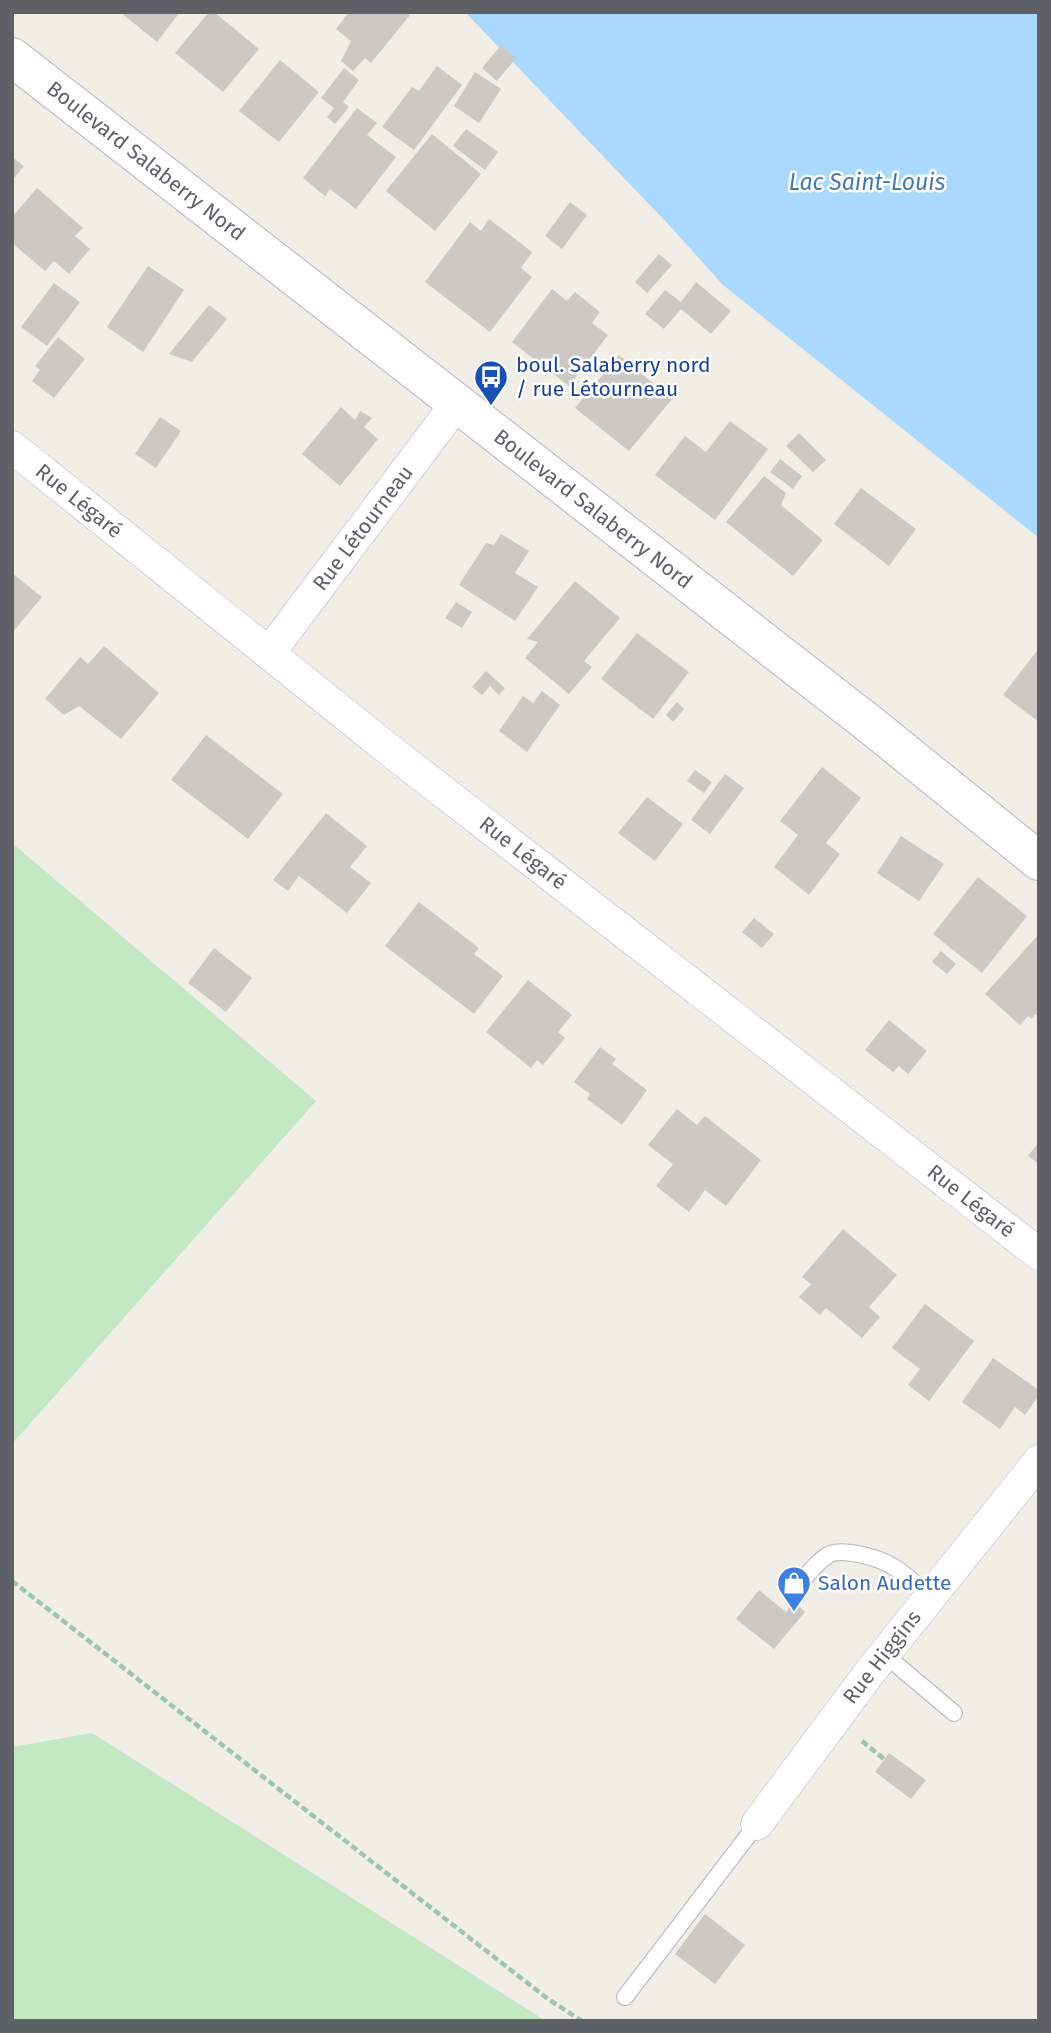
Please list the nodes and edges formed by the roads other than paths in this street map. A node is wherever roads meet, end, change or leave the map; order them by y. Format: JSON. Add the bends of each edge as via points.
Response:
{"nodes":[{"id":1,"x":12,"y":57,"type":"edge"},
{"id":2,"x":457,"y":403,"type":"junction"},
{"id":3,"x":12,"y":447,"type":"edge"},
{"id":4,"x":269,"y":653,"type":"junction"},
{"id":5,"x":1039,"y":861,"type":"edge"},
{"id":6,"x":1039,"y":1254,"type":"edge"},
{"id":7,"x":1039,"y":1461,"type":"edge"},
{"id":8,"x":792,"y":1593,"type":"dead end"},
{"id":9,"x":930,"y":1597,"type":"junction"},
{"id":10,"x":884,"y":1654,"type":"junction"},
{"id":11,"x":954,"y":1713,"type":"dead end"},
{"id":12,"x":757,"y":1824,"type":"joint"},
{"id":13,"x":625,"y":1997,"type":"dead end"}],
"edges":[{"from":1,"to":2,"type":"street","name":"Boulevard Salaberry Nord"},
{"from":2,"to":4,"type":"street","name":"Rue Létourneau"},
{"from":2,"to":5,"type":"street","name":"Boulevard Salaberry Nord"},
{"from":3,"to":4,"type":"street","name":"Rue Légaré"},
{"from":4,"to":6,"type":"street","name":"Rue Légaré"},
{"from":7,"to":9,"type":"street","name":"Rue Higgins"},
{"from":8,"to":9,"type":"lane","via":[[819,1563],[841,1551],[889,1564]]},
{"from":9,"to":10,"type":"street","name":"Rue Higgins"},
{"from":10,"to":11,"type":"lane"},
{"from":10,"to":12,"type":"street","name":"Rue Higgins"},
{"from":12,"to":13,"type":"lane"}]}
